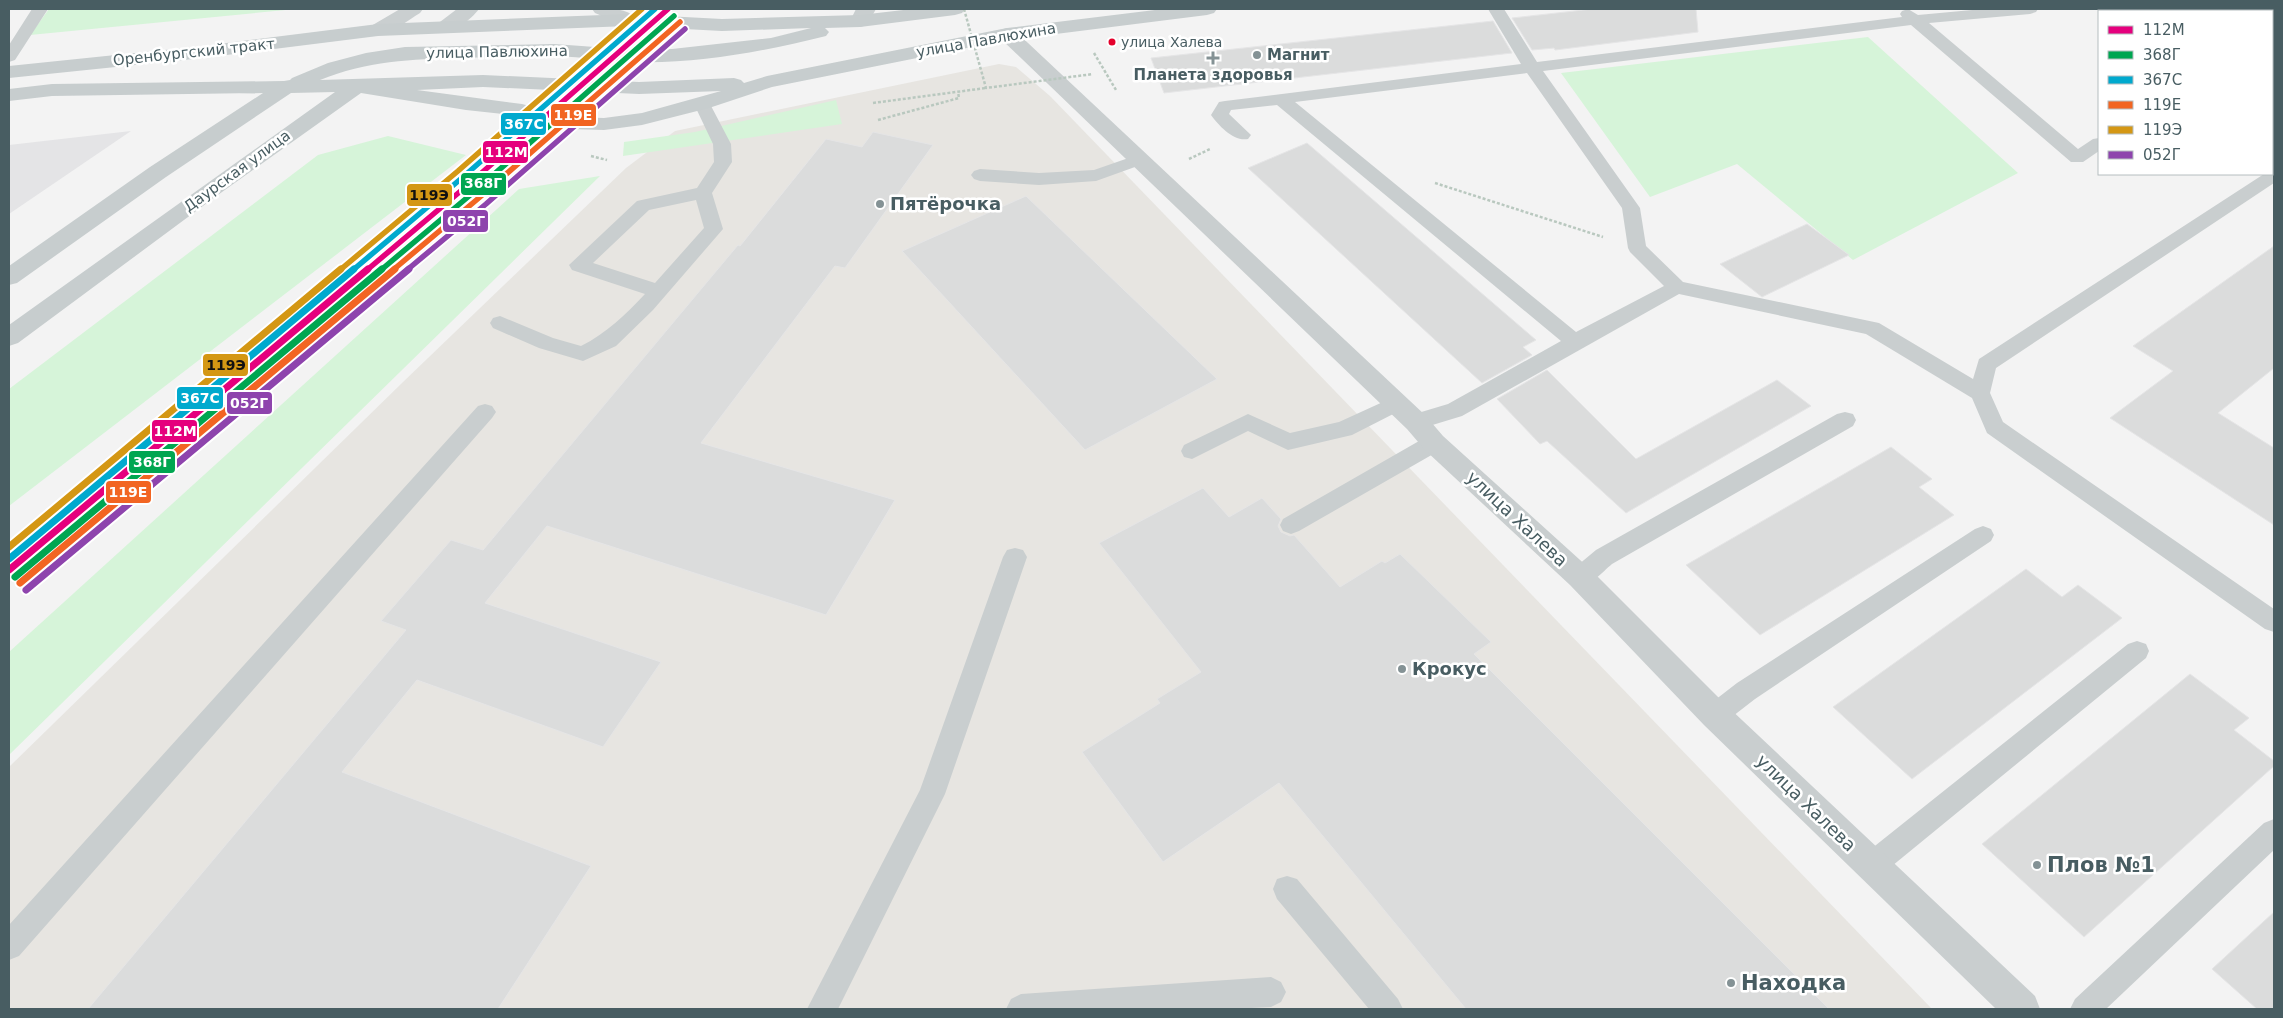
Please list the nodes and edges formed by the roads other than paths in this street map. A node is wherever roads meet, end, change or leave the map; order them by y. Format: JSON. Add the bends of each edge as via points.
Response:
{"nodes":[{"id":1,"x":40,"y":9,"type":"edge"},
{"id":2,"x":413,"y":9,"type":"edge"},
{"id":3,"x":469,"y":9,"type":"edge"},
{"id":4,"x":602,"y":9,"type":"edge"},
{"id":5,"x":955,"y":9,"type":"edge"},
{"id":6,"x":1207,"y":9,"type":"edge"},
{"id":7,"x":1496,"y":9,"type":"edge"},
{"id":8,"x":2030,"y":9,"type":"edge"},
{"id":9,"x":1909,"y":14,"type":"edge"},
{"id":10,"x":863,"y":15,"type":"edge"},
{"id":11,"x":628,"y":20,"type":"junction"},
{"id":12,"x":442,"y":28,"type":"junction"},
{"id":13,"x":378,"y":30,"type":"junction"},
{"id":14,"x":1007,"y":34,"type":"junction"},
{"id":15,"x":405,"y":53,"type":"junction"},
{"id":16,"x":9,"y":57,"type":"edge"},
{"id":17,"x":1532,"y":68,"type":"junction"},
{"id":18,"x":9,"y":72,"type":"edge"},
{"id":19,"x":767,"y":82,"type":"junction"},
{"id":20,"x":357,"y":86,"type":"junction"},
{"id":21,"x":286,"y":87,"type":"junction"},
{"id":22,"x":9,"y":95,"type":"edge"},
{"id":23,"x":1280,"y":99,"type":"junction"},
{"id":24,"x":702,"y":104,"type":"junction"},
{"id":25,"x":1242,"y":134,"type":"dead end"},
{"id":26,"x":2098,"y":144,"type":"edge"},
{"id":27,"x":1140,"y":159,"type":"junction"},
{"id":28,"x":2272,"y":175,"type":"edge"},
{"id":29,"x":980,"y":176,"type":"dead end"},
{"id":30,"x":703,"y":193,"type":"junction"},
{"id":31,"x":9,"y":277,"type":"edge"},
{"id":32,"x":1677,"y":287,"type":"junction"},
{"id":33,"x":658,"y":291,"type":"junction"},
{"id":34,"x":500,"y":323,"type":"dead end"},
{"id":35,"x":9,"y":337,"type":"edge"},
{"id":36,"x":1575,"y":342,"type":"junction"},
{"id":37,"x":1980,"y":393,"type":"junction"},
{"id":38,"x":1396,"y":404,"type":"junction"},
{"id":39,"x":485,"y":412,"type":"dead end"},
{"id":40,"x":1845,"y":420,"type":"dead end"},
{"id":41,"x":1416,"y":422,"type":"junction"},
{"id":42,"x":1434,"y":443,"type":"junction"},
{"id":43,"x":1192,"y":451,"type":"dead end"},
{"id":44,"x":1291,"y":525,"type":"dead end"},
{"id":45,"x":1982,"y":535,"type":"dead end"},
{"id":46,"x":1014,"y":557,"type":"dead end"},
{"id":47,"x":1580,"y":577,"type":"junction"},
{"id":48,"x":2274,"y":622,"type":"edge"},
{"id":49,"x":2136,"y":650,"type":"dead end"},
{"id":50,"x":1715,"y":715,"type":"junction"},
{"id":51,"x":2274,"y":832,"type":"edge"},
{"id":52,"x":1870,"y":866,"type":"junction"},
{"id":53,"x":1287,"y":889,"type":"dead end"},
{"id":54,"x":9,"y":946,"type":"edge"},
{"id":55,"x":1271,"y":992,"type":"dead end"},
{"id":56,"x":822,"y":1009,"type":"edge"},
{"id":57,"x":1021,"y":1009,"type":"edge"},
{"id":58,"x":1388,"y":1009,"type":"edge"},
{"id":59,"x":2022,"y":1009,"type":"edge"},
{"id":60,"x":2085,"y":1009,"type":"edge"}],
"edges":[{"from":1,"to":16,"type":"lane"},
{"from":2,"to":13,"type":"street"},
{"from":3,"to":12,"type":"street","name":"Даурская улица"},
{"from":4,"to":11,"type":"street"},
{"from":5,"to":10,"type":"main road","name":"улица Павлюхина"},
{"from":6,"to":14,"type":"main road","name":"улица Павлюхина"},
{"from":7,"to":17,"type":"lane"},
{"from":8,"to":9,"type":"lane"},
{"from":9,"to":17,"type":"lane"},
{"from":9,"to":26,"type":"lane","via":[[2077,158]]},
{"from":10,"to":11,"type":"main road","name":"улица Павлюхина","via":[[722,25]]},
{"from":10,"to":15,"type":"main road","name":"улица Павлюхина","via":[[771,44],[672,54],[636,56],[554,50]]},
{"from":11,"to":12,"type":"main road","name":"улица Павлюхина"},
{"from":12,"to":13,"type":"main road","name":"улица Павлюхина"},
{"from":12,"to":15,"type":"main road","name":"Даурская улица"},
{"from":13,"to":18,"type":"main road","name":"Оренбургский тракт"},
{"from":13,"to":21,"type":"main road"},
{"from":14,"to":19,"type":"main road","name":"улица Павлюхина"},
{"from":14,"to":27,"type":"street","name":"улица Халева"},
{"from":15,"to":20,"type":"main road","name":"Даурская улица"},
{"from":15,"to":21,"type":"main road","name":"улица Павлюхина","via":[[335,67]]},
{"from":17,"to":23,"type":"lane"},
{"from":17,"to":32,"type":"lane","via":[[1630,208],[1637,248]]},
{"from":19,"to":20,"type":"main road","name":"улица Павлюхина","via":[[638,88],[483,81]]},
{"from":19,"to":24,"type":"main road","name":"улица Павлюхина"},
{"from":20,"to":21,"type":"main road","name":"улица Павлюхина"},
{"from":20,"to":24,"type":"main road","name":"улица Павлюхина","via":[[522,110],[569,123],[604,124],[642,119]]},
{"from":20,"to":35,"type":"main road","name":"Даурская улица"},
{"from":21,"to":22,"type":"main road","name":"улица Павлюхина","via":[[52,90]]},
{"from":21,"to":31,"type":"main road"},
{"from":23,"to":25,"type":"lane","via":[[1226,106],[1220,115]]},
{"from":23,"to":36,"type":"lane"},
{"from":24,"to":30,"type":"lane","via":[[722,144],[723,162]]},
{"from":27,"to":29,"type":"lane","via":[[1096,175],[1040,178]]},
{"from":27,"to":38,"type":"street","name":"улица Халева"},
{"from":28,"to":37,"type":"lane","via":[[1986,364]]},
{"from":30,"to":33,"type":"lane","via":[[714,229]]},
{"from":30,"to":33,"type":"lane","via":[[643,205],[579,265]]},
{"from":32,"to":36,"type":"lane"},
{"from":32,"to":37,"type":"lane","via":[[1872,328]]},
{"from":33,"to":34,"type":"lane","via":[[609,341],[583,354],[546,343]]},
{"from":36,"to":41,"type":"lane","via":[[1455,410]]},
{"from":37,"to":48,"type":"lane","via":[[1995,427]]},
{"from":38,"to":41,"type":"street","name":"улица Халева"},
{"from":38,"to":43,"type":"lane","via":[[1344,429],[1288,442],[1248,422]]},
{"from":39,"to":54,"type":"lane"},
{"from":40,"to":47,"type":"lane","via":[[1604,557]]},
{"from":41,"to":42,"type":"street","name":"улица Халева"},
{"from":42,"to":44,"type":"lane"},
{"from":42,"to":47,"type":"street","name":"улица Халева"},
{"from":45,"to":50,"type":"lane","via":[[1746,691]]},
{"from":46,"to":56,"type":"lane","via":[[932,794]]},
{"from":47,"to":50,"type":"street","name":"улица Халева"},
{"from":49,"to":52,"type":"lane"},
{"from":50,"to":52,"type":"street","name":"улица Халева"},
{"from":51,"to":60,"type":"lane"},
{"from":52,"to":59,"type":"street","name":"улица Халева"},
{"from":53,"to":58,"type":"lane"},
{"from":55,"to":57,"type":"lane"}]}
